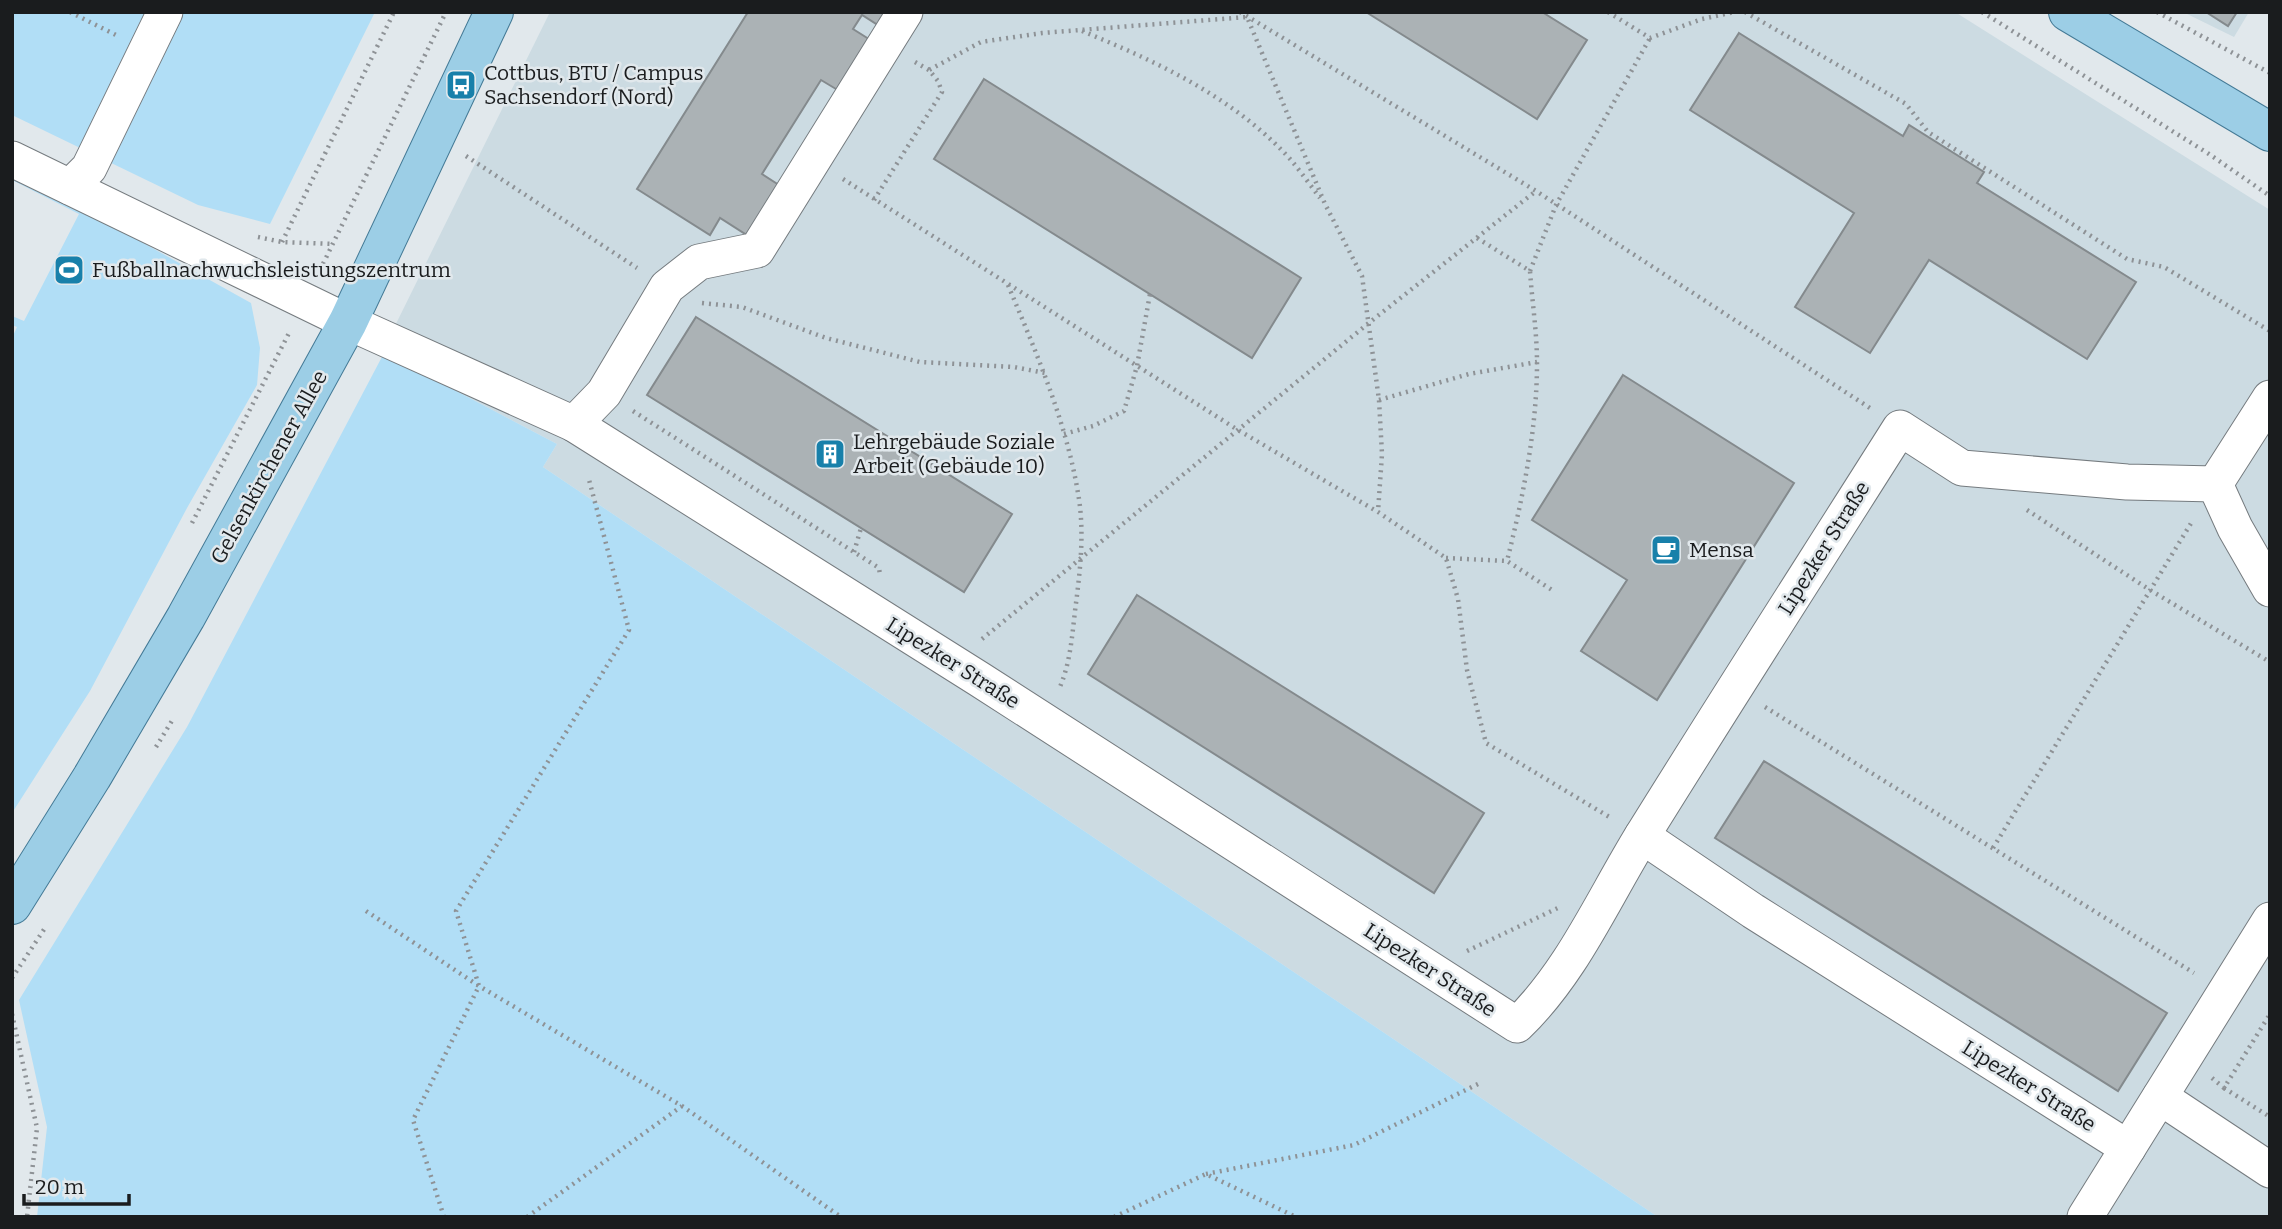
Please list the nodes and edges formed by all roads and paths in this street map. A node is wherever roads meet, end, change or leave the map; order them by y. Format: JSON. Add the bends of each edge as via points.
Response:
{"nodes":[{"id":1,"x":70,"y":12,"type":"edge"},
{"id":2,"x":165,"y":12,"type":"edge"},
{"id":3,"x":394,"y":12,"type":"edge"},
{"id":4,"x":446,"y":12,"type":"edge"},
{"id":5,"x":494,"y":12,"type":"edge"},
{"id":6,"x":905,"y":12,"type":"edge"},
{"id":7,"x":1240,"y":12,"type":"edge"},
{"id":8,"x":1608,"y":12,"type":"edge"},
{"id":9,"x":1734,"y":12,"type":"edge"},
{"id":10,"x":1745,"y":12,"type":"edge"},
{"id":11,"x":1982,"y":12,"type":"edge"},
{"id":12,"x":2068,"y":12,"type":"edge"},
{"id":13,"x":2157,"y":12,"type":"edge"},
{"id":14,"x":1247,"y":17,"type":"junction"},
{"id":15,"x":1082,"y":31,"type":"junction"},
{"id":16,"x":1650,"y":37,"type":"junction"},
{"id":17,"x":146,"y":50,"type":"junction"},
{"id":18,"x":2270,"y":73,"type":"edge"},
{"id":19,"x":2270,"y":132,"type":"edge"},
{"id":20,"x":462,"y":153,"type":"dead end"},
{"id":21,"x":12,"y":159,"type":"edge"},
{"id":22,"x":813,"y":160,"type":"junction"},
{"id":23,"x":70,"y":187,"type":"junction"},
{"id":24,"x":1536,"y":191,"type":"junction"},
{"id":25,"x":2270,"y":196,"type":"edge"},
{"id":26,"x":874,"y":200,"type":"junction"},
{"id":27,"x":1325,"y":204,"type":"junction"},
{"id":28,"x":1556,"y":205,"type":"junction"},
{"id":29,"x":1477,"y":237,"type":"junction"},
{"id":30,"x":282,"y":242,"type":"dead end"},
{"id":31,"x":1530,"y":271,"type":"junction"},
{"id":32,"x":1008,"y":284,"type":"junction"},
{"id":33,"x":667,"y":287,"type":"junction"},
{"id":34,"x":1150,"y":294,"type":"dead end"},
{"id":35,"x":306,"y":300,"type":"junction"},
{"id":36,"x":348,"y":322,"type":"junction"},
{"id":37,"x":1370,"y":322,"type":"junction"},
{"id":38,"x":2270,"y":331,"type":"edge"},
{"id":39,"x":1537,"y":362,"type":"junction"},
{"id":40,"x":1137,"y":366,"type":"junction"},
{"id":41,"x":1045,"y":373,"type":"junction"},
{"id":42,"x":2270,"y":398,"type":"edge"},
{"id":43,"x":1379,"y":400,"type":"junction"},
{"id":44,"x":574,"y":424,"type":"junction"},
{"id":45,"x":1900,"y":428,"type":"junction"},
{"id":46,"x":1238,"y":430,"type":"junction"},
{"id":47,"x":1064,"y":434,"type":"junction"},
{"id":48,"x":2215,"y":484,"type":"junction"},
{"id":49,"x":2021,"y":506,"type":"dead end"},
{"id":50,"x":1378,"y":512,"type":"junction"},
{"id":51,"x":190,"y":527,"type":"dead end"},
{"id":52,"x":861,"y":528,"type":"dead end"},
{"id":53,"x":854,"y":552,"type":"dead end"},
{"id":54,"x":1081,"y":558,"type":"junction"},
{"id":55,"x":1446,"y":558,"type":"junction"},
{"id":56,"x":1507,"y":561,"type":"junction"},
{"id":57,"x":2270,"y":589,"type":"edge"},
{"id":58,"x":1552,"y":590,"type":"dead end"},
{"id":59,"x":2150,"y":590,"type":"junction"},
{"id":60,"x":978,"y":642,"type":"dead end"},
{"id":61,"x":2270,"y":662,"type":"edge"},
{"id":62,"x":1735,"y":688,"type":"junction"},
{"id":63,"x":1057,"y":695,"type":"dead end"},
{"id":64,"x":1642,"y":836,"type":"junction"},
{"id":65,"x":1993,"y":848,"type":"junction"},
{"id":66,"x":12,"y":905,"type":"edge"},
{"id":67,"x":1565,"y":905,"type":"dead end"},
{"id":68,"x":366,"y":911,"type":"dead end"},
{"id":69,"x":2270,"y":920,"type":"edge"},
{"id":70,"x":1465,"y":951,"type":"dead end"},
{"id":71,"x":479,"y":986,"type":"junction"},
{"id":72,"x":2225,"y":992,"type":"junction"},
{"id":73,"x":12,"y":1014,"type":"edge"},
{"id":74,"x":1482,"y":1082,"type":"dead end"},
{"id":75,"x":2224,"y":1088,"type":"dead end"},
{"id":76,"x":2160,"y":1097,"type":"junction"},
{"id":77,"x":682,"y":1106,"type":"junction"},
{"id":78,"x":2270,"y":1116,"type":"edge"},
{"id":79,"x":2128,"y":1148,"type":"junction"},
{"id":80,"x":2270,"y":1170,"type":"edge"},
{"id":81,"x":1206,"y":1174,"type":"junction"},
{"id":82,"x":27,"y":1217,"type":"edge"},
{"id":83,"x":444,"y":1217,"type":"edge"},
{"id":84,"x":527,"y":1217,"type":"edge"},
{"id":85,"x":841,"y":1217,"type":"edge"},
{"id":86,"x":1114,"y":1217,"type":"edge"},
{"id":87,"x":1296,"y":1217,"type":"edge"},
{"id":88,"x":2085,"y":1217,"type":"edge"}],
"edges":[{"from":1,"to":17,"type":"path"},
{"from":2,"to":17,"type":"street"},
{"from":3,"to":30,"type":"path"},
{"from":4,"to":35,"type":"path"},
{"from":5,"to":36,"type":"main road","name":"Gelsenkirchener Allee"},
{"from":6,"to":22,"type":"street"},
{"from":7,"to":14,"type":"path"},
{"from":8,"to":16,"type":"path"},
{"from":9,"to":16,"type":"path"},
{"from":10,"to":38,"type":"path","via":[[1906,104],[1928,132],[2127,259],[2164,267]]},
{"from":11,"to":25,"type":"path"},
{"from":12,"to":19,"type":"main road"},
{"from":13,"to":18,"type":"path"},
{"from":14,"to":15,"type":"path"},
{"from":14,"to":24,"type":"path"},
{"from":14,"to":27,"type":"path"},
{"from":15,"to":26,"type":"path","via":[[981,43],[929,70],[942,92]]},
{"from":15,"to":27,"type":"path","via":[[1189,80],[1247,119],[1291,160]]},
{"from":16,"to":28,"type":"path"},
{"from":17,"to":23,"type":"street","via":[[89,168]]},
{"from":20,"to":33,"type":"path"},
{"from":21,"to":23,"type":"street"},
{"from":22,"to":26,"type":"path"},
{"from":22,"to":33,"type":"street","via":[[757,250],[699,262]]},
{"from":23,"to":35,"type":"street"},
{"from":24,"to":28,"type":"path"},
{"from":24,"to":29,"type":"path"},
{"from":26,"to":32,"type":"path"},
{"from":27,"to":37,"type":"path","via":[[1362,276]]},
{"from":28,"to":31,"type":"path"},
{"from":28,"to":45,"type":"path"},
{"from":29,"to":31,"type":"path"},
{"from":29,"to":37,"type":"path"},
{"from":31,"to":39,"type":"path"},
{"from":32,"to":40,"type":"path"},
{"from":32,"to":41,"type":"path"},
{"from":33,"to":41,"type":"path","via":[[690,302],[742,307],[826,338],[920,362]]},
{"from":33,"to":44,"type":"street","via":[[604,393]]},
{"from":34,"to":40,"type":"path"},
{"from":35,"to":36,"type":"street"},
{"from":35,"to":51,"type":"path"},
{"from":36,"to":44,"type":"street"},
{"from":36,"to":66,"type":"main road","name":"Gelsenkirchener Allee","via":[[186,617]]},
{"from":37,"to":43,"type":"path"},
{"from":37,"to":46,"type":"path"},
{"from":39,"to":43,"type":"path","via":[[1469,374]]},
{"from":39,"to":56,"type":"path","via":[[1521,505]]},
{"from":40,"to":46,"type":"path"},
{"from":40,"to":47,"type":"path","via":[[1124,411]]},
{"from":41,"to":47,"type":"path"},
{"from":42,"to":48,"type":"street"},
{"from":43,"to":50,"type":"path"},
{"from":44,"to":64,"type":"street","name":"Lipezker Straße","via":[[1517,1025],[1571,961]]},
{"from":44,"to":71,"type":"path","via":[[629,631],[456,911]]},
{"from":45,"to":48,"type":"street","via":[[1962,468],[2127,482]]},
{"from":45,"to":62,"type":"street","name":"Lipezker Straße"},
{"from":46,"to":50,"type":"path"},
{"from":46,"to":54,"type":"path"},
{"from":47,"to":54,"type":"path","via":[[1078,493]]},
{"from":48,"to":57,"type":"street"},
{"from":48,"to":59,"type":"path"},
{"from":49,"to":59,"type":"path"},
{"from":50,"to":55,"type":"path"},
{"from":52,"to":53,"type":"path"},
{"from":54,"to":60,"type":"path"},
{"from":54,"to":63,"type":"path","via":[[1065,676]]},
{"from":55,"to":56,"type":"path"},
{"from":55,"to":64,"type":"path","via":[[1486,743]]},
{"from":56,"to":58,"type":"path"},
{"from":59,"to":61,"type":"path"},
{"from":59,"to":65,"type":"path"},
{"from":62,"to":64,"type":"street","name":"Lipezker Straße"},
{"from":62,"to":65,"type":"path"},
{"from":64,"to":79,"type":"street","name":"Lipezker Straße"},
{"from":65,"to":72,"type":"path"},
{"from":67,"to":70,"type":"path"},
{"from":68,"to":71,"type":"path"},
{"from":69,"to":72,"type":"street"},
{"from":71,"to":77,"type":"path"},
{"from":71,"to":83,"type":"path","via":[[413,1120]]},
{"from":72,"to":76,"type":"street"},
{"from":73,"to":82,"type":"path","via":[[37,1129]]},
{"from":74,"to":81,"type":"path","via":[[1354,1146]]},
{"from":75,"to":78,"type":"path"},
{"from":76,"to":79,"type":"street"},
{"from":76,"to":80,"type":"street"},
{"from":77,"to":84,"type":"path"},
{"from":77,"to":85,"type":"path"},
{"from":79,"to":88,"type":"street"},
{"from":81,"to":86,"type":"path"},
{"from":81,"to":87,"type":"path"}]}
